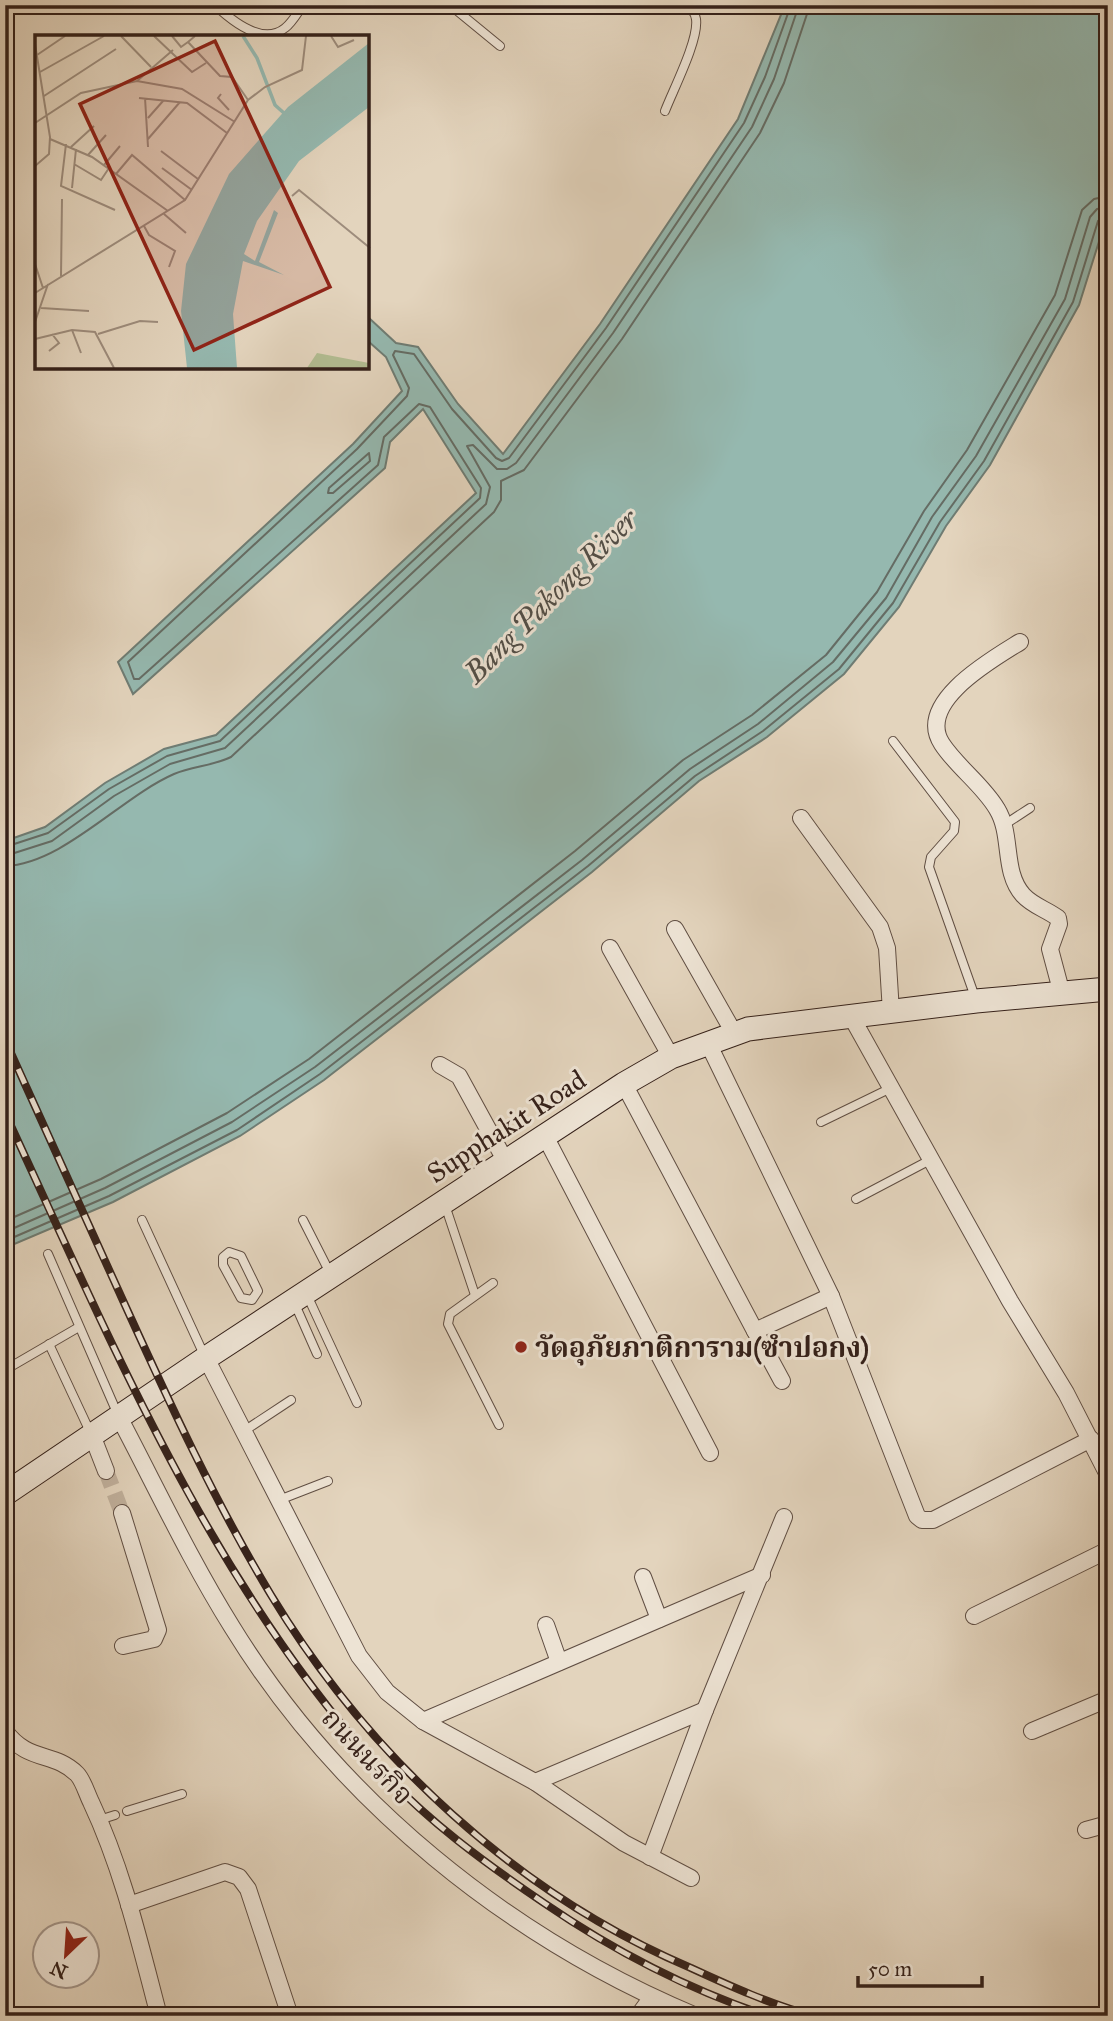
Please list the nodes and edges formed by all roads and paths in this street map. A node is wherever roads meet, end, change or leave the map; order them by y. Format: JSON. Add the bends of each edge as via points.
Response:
{"nodes":[{"id":1,"x":215,"y":5,"type":"edge"},
{"id":2,"x":303,"y":5,"type":"edge"},
{"id":3,"x":450,"y":5,"type":"edge"},
{"id":4,"x":686,"y":5,"type":"edge"},
{"id":5,"x":500,"y":46,"type":"dead end"},
{"id":6,"x":665,"y":111,"type":"dead end"},
{"id":7,"x":1020,"y":642,"type":"dead end"},
{"id":8,"x":892,"y":741,"type":"dead end"},
{"id":9,"x":1030,"y":808,"type":"dead end"},
{"id":10,"x":801,"y":818,"type":"dead end"},
{"id":11,"x":1004,"y":825,"type":"junction"},
{"id":12,"x":675,"y":929,"type":"dead end"},
{"id":13,"x":610,"y":948,"type":"dead end"},
{"id":14,"x":1108,"y":989,"type":"edge"},
{"id":15,"x":1062,"y":994,"type":"junction"},
{"id":16,"x":976,"y":1001,"type":"junction"},
{"id":17,"x":891,"y":1012,"type":"junction"},
{"id":18,"x":850,"y":1016,"type":"junction"},
{"id":19,"x":734,"y":1033,"type":"junction"},
{"id":20,"x":707,"y":1041,"type":"junction"},
{"id":21,"x":671,"y":1057,"type":"junction"},
{"id":22,"x":440,"y":1065,"type":"dead end"},
{"id":23,"x":624,"y":1084,"type":"junction"},
{"id":24,"x":891,"y":1088,"type":"junction"},
{"id":25,"x":821,"y":1122,"type":"dead end"},
{"id":26,"x":545,"y":1136,"type":"junction"},
{"id":27,"x":932,"y":1159,"type":"junction"},
{"id":28,"x":506,"y":1162,"type":"junction"},
{"id":29,"x":856,"y":1199,"type":"dead end"},
{"id":30,"x":450,"y":1219,"type":"junction"},
{"id":31,"x":142,"y":1220,"type":"dead end"},
{"id":32,"x":303,"y":1220,"type":"dead end"},
{"id":33,"x":48,"y":1254,"type":"dead end"},
{"id":34,"x":331,"y":1276,"type":"junction"},
{"id":35,"x":493,"y":1283,"type":"dead end"},
{"id":36,"x":475,"y":1295,"type":"junction"},
{"id":37,"x":299,"y":1296,"type":"junction"},
{"id":38,"x":831,"y":1296,"type":"junction"},
{"id":39,"x":252,"y":1300,"type":"junction"},
{"id":40,"x":261,"y":1322,"type":"junction"},
{"id":41,"x":79,"y":1327,"type":"junction"},
{"id":42,"x":755,"y":1331,"type":"junction"},
{"id":43,"x":49,"y":1344,"type":"junction"},
{"id":44,"x":317,"y":1354,"type":"dead end"},
{"id":45,"x":206,"y":1358,"type":"junction"},
{"id":46,"x":5,"y":1370,"type":"edge"},
{"id":47,"x":782,"y":1381,"type":"dead end"},
{"id":48,"x":291,"y":1400,"type":"dead end"},
{"id":49,"x":357,"y":1403,"type":"dead end"},
{"id":50,"x":119,"y":1417,"type":"junction"},
{"id":51,"x":499,"y":1425,"type":"dead end"},
{"id":52,"x":244,"y":1431,"type":"junction"},
{"id":53,"x":92,"y":1435,"type":"junction"},
{"id":54,"x":1091,"y":1440,"type":"junction"},
{"id":55,"x":710,"y":1453,"type":"dead end"},
{"id":56,"x":106,"y":1471,"type":"tunnel mouth"},
{"id":57,"x":1108,"y":1475,"type":"edge"},
{"id":58,"x":328,"y":1481,"type":"dead end"},
{"id":59,"x":5,"y":1494,"type":"edge"},
{"id":60,"x":279,"y":1500,"type":"junction"},
{"id":61,"x":122,"y":1513,"type":"tunnel mouth"},
{"id":62,"x":784,"y":1517,"type":"dead end"},
{"id":63,"x":1108,"y":1550,"type":"edge"},
{"id":64,"x":762,"y":1575,"type":"junction"},
{"id":65,"x":643,"y":1577,"type":"dead end"},
{"id":66,"x":974,"y":1616,"type":"dead end"},
{"id":67,"x":659,"y":1619,"type":"junction"},
{"id":68,"x":546,"y":1625,"type":"dead end"},
{"id":69,"x":124,"y":1646,"type":"dead end"},
{"id":70,"x":559,"y":1662,"type":"junction"},
{"id":71,"x":1108,"y":1699,"type":"edge"},
{"id":72,"x":705,"y":1710,"type":"junction"},
{"id":73,"x":423,"y":1721,"type":"junction"},
{"id":74,"x":5,"y":1731,"type":"edge"},
{"id":75,"x":1032,"y":1731,"type":"dead end"},
{"id":76,"x":535,"y":1782,"type":"junction"},
{"id":77,"x":182,"y":1794,"type":"dead end"},
{"id":78,"x":127,"y":1811,"type":"dead end"},
{"id":79,"x":1108,"y":1824,"type":"edge"},
{"id":80,"x":1086,"y":1830,"type":"dead end"},
{"id":81,"x":650,"y":1857,"type":"junction"},
{"id":82,"x":691,"y":1878,"type":"dead end"},
{"id":83,"x":129,"y":1905,"type":"junction"},
{"id":84,"x":652,"y":1997,"type":"junction"},
{"id":85,"x":159,"y":2016,"type":"edge"},
{"id":86,"x":290,"y":2016,"type":"edge"},
{"id":87,"x":638,"y":2016,"type":"edge"},
{"id":88,"x":696,"y":2016,"type":"edge"}],
"edges":[{"from":1,"to":2,"type":"lane","via":[[255,33],[271,34],[285,28]]},
{"from":3,"to":5,"type":"lane"},
{"from":4,"to":6,"type":"lane","via":[[696,21],[694,36]]},
{"from":7,"to":11,"type":"street","via":[[956,688],[936,714],[933,728],[997,808]]},
{"from":8,"to":16,"type":"lane","via":[[955,822],[954,831],[931,857],[929,867]]},
{"from":9,"to":11,"type":"lane"},
{"from":10,"to":17,"type":"street","via":[[880,927],[887,948]]},
{"from":11,"to":15,"type":"street","via":[[1020,892],[1038,909],[1058,918],[1050,949]]},
{"from":12,"to":19,"type":"street"},
{"from":13,"to":21,"type":"street"},
{"from":14,"to":15,"type":"main road","name":"Supphakit Road"},
{"from":15,"to":16,"type":"main road","name":"Supphakit Road"},
{"from":16,"to":17,"type":"main road","name":"Supphakit Road"},
{"from":17,"to":18,"type":"main road","name":"Supphakit Road"},
{"from":18,"to":19,"type":"main road","name":"Supphakit Road"},
{"from":18,"to":24,"type":"street"},
{"from":19,"to":20,"type":"main road","name":"Supphakit Road"},
{"from":20,"to":21,"type":"main road","name":"Supphakit Road"},
{"from":20,"to":38,"type":"street"},
{"from":21,"to":23,"type":"main road","name":"Supphakit Road"},
{"from":22,"to":28,"type":"street","via":[[459,1076]]},
{"from":23,"to":26,"type":"main road","name":"Supphakit Road"},
{"from":23,"to":42,"type":"street"},
{"from":24,"to":25,"type":"lane"},
{"from":24,"to":27,"type":"street"},
{"from":26,"to":28,"type":"main road","name":"Supphakit Road"},
{"from":26,"to":55,"type":"street"},
{"from":27,"to":29,"type":"lane"},
{"from":27,"to":54,"type":"street"},
{"from":28,"to":30,"type":"main road","name":"Supphakit Road"},
{"from":30,"to":34,"type":"main road","name":"Supphakit Road"},
{"from":30,"to":36,"type":"lane"},
{"from":31,"to":45,"type":"lane"},
{"from":32,"to":34,"type":"lane"},
{"from":33,"to":41,"type":"lane"},
{"from":34,"to":37,"type":"main road","name":"Supphakit Road"},
{"from":35,"to":36,"type":"lane"},
{"from":36,"to":51,"type":"lane","via":[[450,1314],[448,1324]]},
{"from":37,"to":40,"type":"main road","name":"Supphakit Road"},
{"from":37,"to":44,"type":"lane"},
{"from":37,"to":49,"type":"lane"},
{"from":38,"to":42,"type":"street"},
{"from":38,"to":54,"type":"street","via":[[922,1520],[933,1520]]},
{"from":39,"to":39,"type":"lane","via":[[258,1291],[241,1256],[229,1252],[223,1265],[241,1298]]},
{"from":39,"to":40,"type":"lane"},
{"from":40,"to":45,"type":"main road","name":"Supphakit Road"},
{"from":41,"to":43,"type":"lane"},
{"from":41,"to":50,"type":"lane"},
{"from":42,"to":47,"type":"street"},
{"from":43,"to":46,"type":"lane"},
{"from":43,"to":53,"type":"lane"},
{"from":45,"to":50,"type":"main road","name":"Supphakit Road"},
{"from":45,"to":52,"type":"street"},
{"from":48,"to":52,"type":"lane"},
{"from":50,"to":53,"type":"main road","name":"Supphakit Road"},
{"from":50,"to":84,"type":"street","name":"ถนนนรกิจ","via":[[233,1629],[294,1715],[375,1805],[452,1874],[583,1960]]},
{"from":52,"to":60,"type":"street"},
{"from":53,"to":56,"type":"street"},
{"from":53,"to":59,"type":"main road","name":"Supphakit Road"},
{"from":54,"to":57,"type":"street"},
{"from":58,"to":60,"type":"lane"},
{"from":60,"to":73,"type":"street","via":[[359,1656],[387,1692]]},
{"from":61,"to":69,"type":"street","via":[[158,1630],[154,1639]]},
{"from":62,"to":64,"type":"street"},
{"from":63,"to":66,"type":"street"},
{"from":64,"to":67,"type":"street"},
{"from":64,"to":72,"type":"street"},
{"from":65,"to":67,"type":"street"},
{"from":67,"to":70,"type":"street"},
{"from":68,"to":70,"type":"street"},
{"from":70,"to":73,"type":"street"},
{"from":71,"to":75,"type":"street"},
{"from":72,"to":76,"type":"street"},
{"from":72,"to":81,"type":"street"},
{"from":73,"to":76,"type":"street"},
{"from":74,"to":83,"type":"street","via":[[29,1754],[60,1762],[78,1775],[107,1817]]},
{"from":76,"to":81,"type":"street"},
{"from":77,"to":78,"type":"lane"},
{"from":79,"to":80,"type":"street"},
{"from":81,"to":82,"type":"street"},
{"from":83,"to":85,"type":"street"},
{"from":83,"to":86,"type":"street","via":[[225,1872],[239,1877],[248,1889]]},
{"from":84,"to":87,"type":"street"},
{"from":84,"to":88,"type":"street","name":"ถนนนรกิจ"}]}
